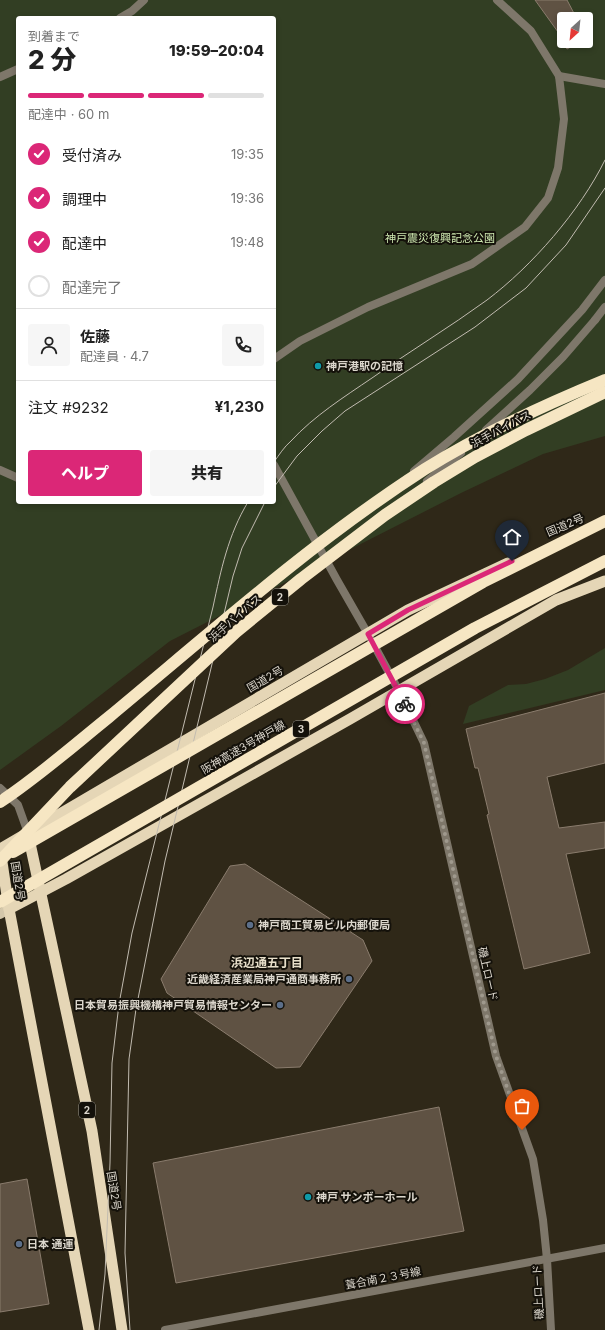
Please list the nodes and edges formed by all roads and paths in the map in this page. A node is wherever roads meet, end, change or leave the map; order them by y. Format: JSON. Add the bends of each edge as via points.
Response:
{"nodes":[{"id":1,"x":144,"y":0,"type":"edge"},
{"id":2,"x":497,"y":0,"type":"edge"},
{"id":3,"x":123,"y":16,"type":"edge"},
{"id":4,"x":16,"y":70,"type":"edge"},
{"id":5,"x":559,"y":76,"type":"junction"},
{"id":6,"x":0,"y":77,"type":"edge"},
{"id":7,"x":605,"y":84,"type":"edge"},
{"id":8,"x":605,"y":280,"type":"edge"},
{"id":9,"x":605,"y":307,"type":"edge"},
{"id":10,"x":276,"y":358,"type":"edge"},
{"id":11,"x":605,"y":380,"type":"edge"},
{"id":12,"x":605,"y":392,"type":"edge"},
{"id":13,"x":276,"y":469,"type":"edge"},
{"id":14,"x":0,"y":470,"type":"edge"},
{"id":15,"x":16,"y":477,"type":"edge"},
{"id":16,"x":374,"y":503,"type":"junction"},
{"id":17,"x":385,"y":515,"type":"junction"},
{"id":18,"x":605,"y":521,"type":"edge"},
{"id":19,"x":605,"y":561,"type":"edge"},
{"id":20,"x":605,"y":581,"type":"edge"},
{"id":21,"x":368,"y":634,"type":"junction"},
{"id":22,"x":399,"y":691,"type":"junction"},
{"id":23,"x":0,"y":788,"type":"edge"},
{"id":24,"x":0,"y":802,"type":"edge"},
{"id":25,"x":28,"y":833,"type":"junction"},
{"id":26,"x":0,"y":849,"type":"edge"},
{"id":27,"x":0,"y":861,"type":"edge"},
{"id":28,"x":41,"y":893,"type":"junction"},
{"id":29,"x":3,"y":908,"type":"edge"},
{"id":30,"x":605,"y":1248,"type":"edge"},
{"id":31,"x":547,"y":1258,"type":"junction"},
{"id":32,"x":89,"y":1330,"type":"edge"},
{"id":33,"x":122,"y":1330,"type":"edge"},
{"id":34,"x":165,"y":1330,"type":"edge"},
{"id":35,"x":551,"y":1330,"type":"edge"}],
"edges":[{"from":1,"to":3,"type":"street"},
{"from":2,"to":5,"type":"street","via":[[531,31]]},
{"from":4,"to":6,"type":"street"},
{"from":5,"to":7,"type":"street"},
{"from":5,"to":10,"type":"street","via":[[564,119],[558,168],[548,198],[525,227],[472,264],[368,307],[300,341]]},
{"from":8,"to":16,"type":"street","bridge":true,"via":[[582,310],[518,379],[454,437]]},
{"from":9,"to":17,"type":"street","bridge":true,"via":[[564,357],[530,390],[469,446]]},
{"from":11,"to":16,"type":"highway","name":"浜手バイパス","number":"2","bridge":true,"via":[[466,445]]},
{"from":12,"to":17,"type":"highway","name":"浜手バイパス","number":"2","bridge":true,"via":[[475,458]]},
{"from":13,"to":21,"type":"street","name":"磯上ロード"},
{"from":14,"to":15,"type":"street"},
{"from":16,"to":24,"type":"highway","name":"浜手バイパス","number":"2","bridge":true,"via":[[287,569],[72,747]]},
{"from":17,"to":27,"type":"highway","name":"浜手バイパス","number":"2","bridge":true,"via":[[236,632],[70,787]]},
{"from":18,"to":21,"type":"highway","name":"国道2号","via":[[408,610]]},
{"from":18,"to":27,"type":"highway","name":"阪神高速3号神戸線","bridge":true,"via":[[484,582]]},
{"from":19,"to":29,"type":"highway","name":"阪神高速3号神戸線","number":"3","bridge":true,"via":[[475,628]]},
{"from":20,"to":22,"type":"highway","name":"国道2号","via":[[556,600]]},
{"from":21,"to":22,"type":"street","name":"磯上ロード"},
{"from":21,"to":25,"type":"highway","name":"国道2号"},
{"from":22,"to":28,"type":"highway","name":"国道2号"},
{"from":22,"to":31,"type":"street","name":"磯上ロード","via":[[424,743],[496,1056],[533,1160]]},
{"from":23,"to":25,"type":"street","via":[[18,805]]},
{"from":25,"to":26,"type":"highway","name":"国道2号"},
{"from":25,"to":28,"type":"highway","number":"2"},
{"from":26,"to":29,"type":"highway","name":"国道2号"},
{"from":28,"to":29,"type":"highway","name":"国道2号"},
{"from":28,"to":33,"type":"highway","name":"国道2号","number":"2","via":[[92,1131]]},
{"from":29,"to":32,"type":"highway","name":"国道2号"},
{"from":30,"to":31,"type":"street","name":"葺合南２３号線"},
{"from":31,"to":34,"type":"street","name":"葺合南２３号線"},
{"from":31,"to":35,"type":"street","name":"磯上ロード"}]}
